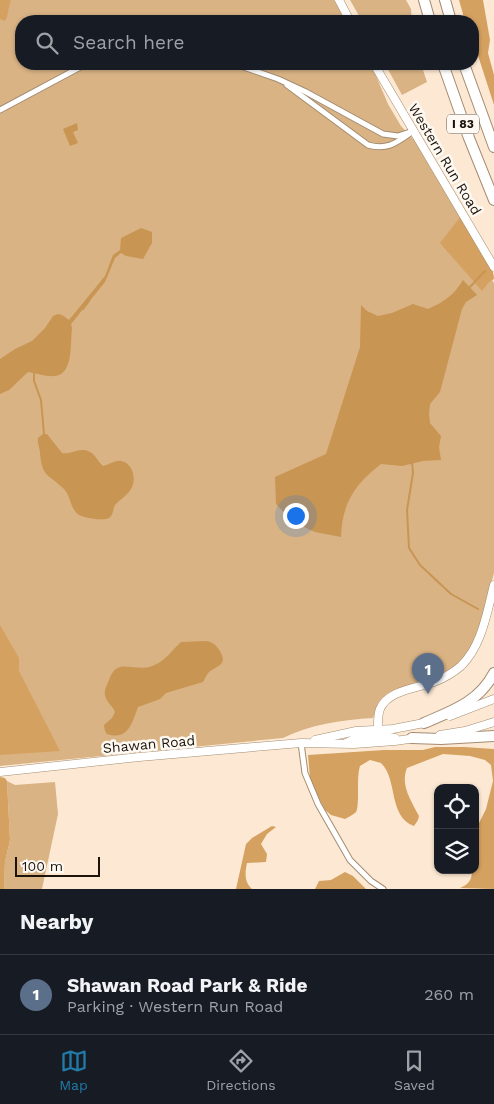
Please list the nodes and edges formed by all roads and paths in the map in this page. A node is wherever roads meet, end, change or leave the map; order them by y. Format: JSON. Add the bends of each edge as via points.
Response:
{"nodes":[{"id":1,"x":339,"y":0,"type":"edge"},
{"id":2,"x":424,"y":0,"type":"edge"},
{"id":3,"x":445,"y":0,"type":"edge"},
{"id":4,"x":347,"y":15,"type":"edge"},
{"id":5,"x":428,"y":15,"type":"edge"},
{"id":6,"x":449,"y":15,"type":"edge"},
{"id":7,"x":75,"y":70,"type":"edge"},
{"id":8,"x":252,"y":70,"type":"edge"},
{"id":9,"x":377,"y":70,"type":"edge"},
{"id":10,"x":445,"y":70,"type":"edge"},
{"id":11,"x":466,"y":70,"type":"edge"},
{"id":12,"x":278,"y":79,"type":"junction"},
{"id":13,"x":0,"y":110,"type":"edge"},
{"id":14,"x":413,"y":131,"type":"junction"},
{"id":15,"x":494,"y":147,"type":"edge"},
{"id":16,"x":494,"y":200,"type":"edge"},
{"id":17,"x":494,"y":267,"type":"edge"},
{"id":18,"x":494,"y":584,"type":"edge"},
{"id":19,"x":494,"y":673,"type":"edge"},
{"id":20,"x":494,"y":699,"type":"edge"},
{"id":21,"x":494,"y":722,"type":"edge"},
{"id":22,"x":424,"y":723,"type":"junction"},
{"id":23,"x":378,"y":733,"type":"junction"},
{"id":24,"x":494,"y":736,"type":"edge"},
{"id":25,"x":412,"y":738,"type":"junction"},
{"id":26,"x":301,"y":743,"type":"junction"},
{"id":27,"x":343,"y":744,"type":"junction"},
{"id":28,"x":0,"y":772,"type":"edge"},
{"id":29,"x":383,"y":889,"type":"edge"}],
"edges":[{"from":1,"to":4,"type":"main road"},
{"from":2,"to":5,"type":"highway"},
{"from":3,"to":6,"type":"highway"},
{"from":7,"to":13,"type":"street"},
{"from":8,"to":12,"type":"street"},
{"from":9,"to":14,"type":"main road","name":"Western Run Road"},
{"from":10,"to":16,"type":"highway","number":"I 83"},
{"from":11,"to":15,"type":"highway","number":"I 83"},
{"from":12,"to":14,"type":"street","via":[[383,134],[398,136]]},
{"from":12,"to":14,"type":"street","via":[[368,145],[389,147]]},
{"from":14,"to":17,"type":"main road","name":"Western Run Road"},
{"from":18,"to":23,"type":"main road","via":[[475,647],[461,666],[445,677],[388,699],[379,710]]},
{"from":19,"to":22,"type":"highway","via":[[484,689],[465,705]]},
{"from":20,"to":22,"type":"main road","name":"Shawan Road"},
{"from":21,"to":25,"type":"main road","name":"Shawan Road","via":[[465,731]]},
{"from":22,"to":23,"type":"main road","name":"Shawan Road"},
{"from":23,"to":25,"type":"main road","name":"Shawan Road"},
{"from":23,"to":26,"type":"main road","name":"Shawan Road","via":[[356,731]]},
{"from":23,"to":27,"type":"main road","name":"Shawan Road"},
{"from":24,"to":25,"type":"highway","via":[[441,740]]},
{"from":25,"to":27,"type":"main road","name":"Shawan Road"},
{"from":26,"to":27,"type":"main road","name":"Shawan Road"},
{"from":26,"to":28,"type":"main road","name":"Shawan Road"},
{"from":26,"to":29,"type":"street","via":[[305,773],[322,812],[350,860]]}]}
